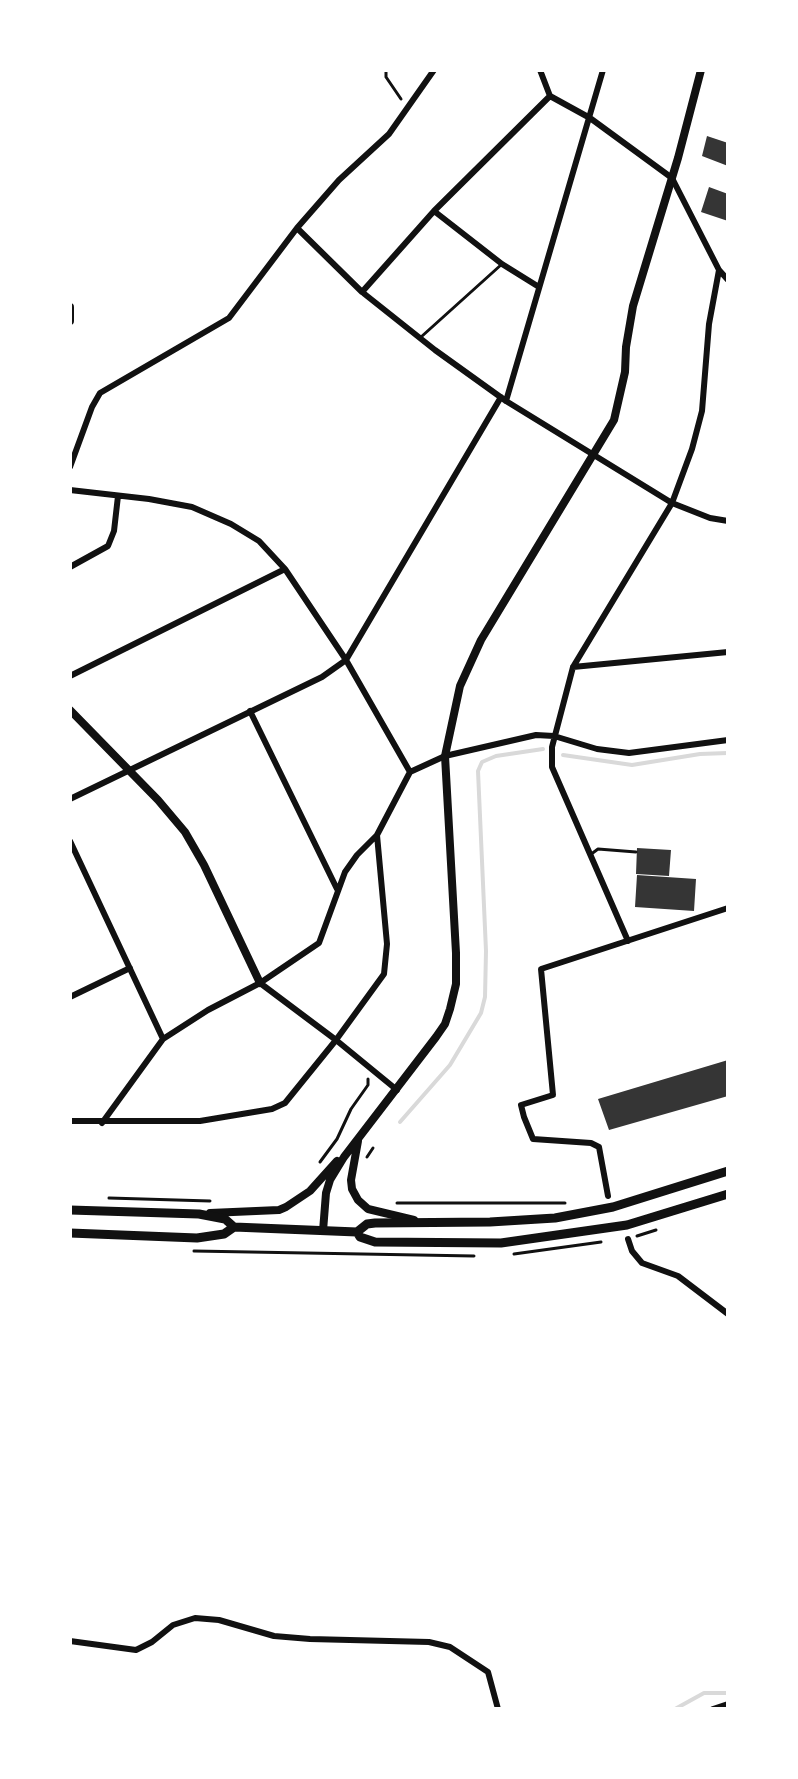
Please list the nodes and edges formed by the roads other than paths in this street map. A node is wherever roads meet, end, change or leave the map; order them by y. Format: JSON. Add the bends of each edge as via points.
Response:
{"nodes":[{"id":1,"x":434,"y":70,"type":"edge"},
{"id":2,"x":540,"y":70,"type":"edge"},
{"id":3,"x":603,"y":70,"type":"edge"},
{"id":4,"x":701,"y":70,"type":"edge"},
{"id":5,"x":550,"y":96,"type":"junction"},
{"id":6,"x":590,"y":118,"type":"junction"},
{"id":7,"x":672,"y":178,"type":"junction"},
{"id":8,"x":434,"y":211,"type":"junction"},
{"id":9,"x":297,"y":228,"type":"junction"},
{"id":10,"x":502,"y":264,"type":"junction"},
{"id":11,"x":719,"y":270,"type":"junction"},
{"id":12,"x":728,"y":280,"type":"edge"},
{"id":13,"x":539,"y":287,"type":"junction"},
{"id":14,"x":362,"y":292,"type":"junction"},
{"id":15,"x":70,"y":307,"type":"edge"},
{"id":16,"x":70,"y":321,"type":"edge"},
{"id":17,"x":421,"y":337,"type":"junction"},
{"id":18,"x":504,"y":399,"type":"junction"},
{"id":19,"x":594,"y":454,"type":"junction"},
{"id":20,"x":70,"y":467,"type":"edge"},
{"id":21,"x":70,"y":490,"type":"edge"},
{"id":22,"x":118,"y":496,"type":"junction"},
{"id":23,"x":672,"y":503,"type":"junction"},
{"id":24,"x":728,"y":521,"type":"edge"},
{"id":25,"x":70,"y":567,"type":"edge"},
{"id":26,"x":285,"y":569,"type":"junction"},
{"id":27,"x":728,"y":652,"type":"edge"},
{"id":28,"x":346,"y":660,"type":"junction"},
{"id":29,"x":573,"y":667,"type":"junction"},
{"id":30,"x":70,"y":676,"type":"edge"},
{"id":31,"x":70,"y":710,"type":"edge"},
{"id":32,"x":250,"y":711,"type":"junction"},
{"id":33,"x":554,"y":736,"type":"junction"},
{"id":34,"x":726,"y":740,"type":"edge"},
{"id":35,"x":445,"y":756,"type":"junction"},
{"id":36,"x":129,"y":770,"type":"junction"},
{"id":37,"x":410,"y":772,"type":"junction"},
{"id":38,"x":70,"y":799,"type":"edge"},
{"id":39,"x":377,"y":835,"type":"junction"},
{"id":40,"x":70,"y":841,"type":"edge"},
{"id":41,"x":636,"y":852,"type":"dead end"},
{"id":42,"x":590,"y":855,"type":"junction"},
{"id":43,"x":337,"y":889,"type":"junction"},
{"id":44,"x":726,"y":912,"type":"edge"},
{"id":45,"x":628,"y":941,"type":"junction"},
{"id":46,"x":130,"y":968,"type":"junction"},
{"id":47,"x":260,"y":983,"type":"junction"},
{"id":48,"x":70,"y":997,"type":"edge"},
{"id":49,"x":163,"y":1039,"type":"junction"},
{"id":50,"x":336,"y":1040,"type":"junction"},
{"id":51,"x":397,"y":1090,"type":"junction"},
{"id":52,"x":70,"y":1121,"type":"edge"},
{"id":53,"x":102,"y":1123,"type":"junction"},
{"id":54,"x":360,"y":1137,"type":"junction"},
{"id":55,"x":728,"y":1171,"type":"edge"},
{"id":56,"x":728,"y":1194,"type":"edge"},
{"id":57,"x":608,"y":1196,"type":"dead end"},
{"id":58,"x":70,"y":1210,"type":"edge"},
{"id":59,"x":199,"y":1214,"type":"junction"},
{"id":60,"x":431,"y":1224,"type":"junction"},
{"id":61,"x":234,"y":1227,"type":"junction"},
{"id":62,"x":323,"y":1231,"type":"junction"},
{"id":63,"x":357,"y":1232,"type":"junction"},
{"id":64,"x":70,"y":1233,"type":"edge"},
{"id":65,"x":628,"y":1239,"type":"dead end"},
{"id":66,"x":728,"y":1314,"type":"edge"},
{"id":67,"x":70,"y":1641,"type":"edge"},
{"id":68,"x":728,"y":1704,"type":"edge"},
{"id":69,"x":498,"y":1709,"type":"edge"},
{"id":70,"x":713,"y":1709,"type":"edge"}],
"edges":[{"from":1,"to":9,"type":"street","via":[[389,134],[349,168]]},
{"from":2,"to":5,"type":"street"},
{"from":3,"to":6,"type":"street"},
{"from":4,"to":7,"type":"street"},
{"from":5,"to":6,"type":"street"},
{"from":5,"to":8,"type":"street"},
{"from":6,"to":7,"type":"street"},
{"from":6,"to":13,"type":"street"},
{"from":7,"to":11,"type":"street"},
{"from":7,"to":19,"type":"street","via":[[633,306],[614,420]]},
{"from":8,"to":10,"type":"street"},
{"from":8,"to":14,"type":"street"},
{"from":9,"to":14,"type":"street"},
{"from":9,"to":20,"type":"street","via":[[229,318],[100,393]]},
{"from":10,"to":13,"type":"street"},
{"from":10,"to":17,"type":"lane"},
{"from":11,"to":12,"type":"street"},
{"from":11,"to":23,"type":"street","via":[[702,411]]},
{"from":13,"to":18,"type":"street"},
{"from":14,"to":17,"type":"street"},
{"from":15,"to":16,"type":"street"},
{"from":17,"to":18,"type":"street"},
{"from":18,"to":19,"type":"street"},
{"from":18,"to":28,"type":"street"},
{"from":19,"to":23,"type":"street"},
{"from":19,"to":35,"type":"street","via":[[481,640],[460,686]]},
{"from":21,"to":22,"type":"street"},
{"from":22,"to":25,"type":"street","via":[[108,546]]},
{"from":22,"to":26,"type":"street","via":[[192,507],[214,516],[259,541]]},
{"from":23,"to":24,"type":"street"},
{"from":23,"to":29,"type":"street"},
{"from":26,"to":28,"type":"street"},
{"from":26,"to":30,"type":"street"},
{"from":27,"to":29,"type":"street"},
{"from":28,"to":32,"type":"street"},
{"from":28,"to":37,"type":"street"},
{"from":29,"to":33,"type":"street"},
{"from":31,"to":36,"type":"street"},
{"from":32,"to":36,"type":"street"},
{"from":32,"to":43,"type":"street"},
{"from":33,"to":34,"type":"street","via":[[629,753]]},
{"from":33,"to":35,"type":"street","via":[[518,738]]},
{"from":33,"to":42,"type":"street","via":[[552,767]]},
{"from":35,"to":37,"type":"street"},
{"from":35,"to":51,"type":"street","via":[[456,984],[445,1024]]},
{"from":36,"to":38,"type":"street"},
{"from":36,"to":47,"type":"street","via":[[191,841]]},
{"from":37,"to":39,"type":"street"},
{"from":39,"to":43,"type":"street","via":[[357,855]]},
{"from":39,"to":50,"type":"street","via":[[387,962],[377,985]]},
{"from":40,"to":46,"type":"street"},
{"from":41,"to":42,"type":"lane","via":[[598,849]]},
{"from":42,"to":45,"type":"street"},
{"from":43,"to":47,"type":"street","via":[[319,943]]},
{"from":44,"to":45,"type":"street"},
{"from":45,"to":57,"type":"street","via":[[541,969],[553,1095],[521,1105],[533,1139],[599,1147]]},
{"from":46,"to":48,"type":"street"},
{"from":46,"to":49,"type":"street"},
{"from":47,"to":49,"type":"street"},
{"from":47,"to":50,"type":"street"},
{"from":49,"to":53,"type":"street"},
{"from":50,"to":51,"type":"street"},
{"from":50,"to":53,"type":"street","via":[[285,1103],[272,1109],[200,1121]]},
{"from":51,"to":54,"type":"street"},
{"from":52,"to":53,"type":"street"},
{"from":54,"to":59,"type":"street","via":[[310,1191],[286,1207]]},
{"from":54,"to":60,"type":"street","via":[[351,1180],[358,1200],[368,1209]]},
{"from":54,"to":62,"type":"street","via":[[330,1180]]},
{"from":55,"to":60,"type":"main road","via":[[613,1207],[555,1218]]},
{"from":56,"to":63,"type":"main road","via":[[627,1225],[550,1238],[375,1242]]},
{"from":58,"to":59,"type":"main road"},
{"from":59,"to":61,"type":"main road","via":[[225,1219]]},
{"from":60,"to":63,"type":"main road","via":[[367,1224]]},
{"from":61,"to":62,"type":"main road"},
{"from":61,"to":64,"type":"main road","via":[[197,1238]]},
{"from":62,"to":63,"type":"main road"},
{"from":65,"to":66,"type":"street","via":[[642,1263],[678,1276]]},
{"from":67,"to":69,"type":"street","via":[[136,1650],[173,1625],[195,1618],[274,1636],[429,1642],[450,1647],[488,1672]]},
{"from":68,"to":70,"type":"street"}]}
